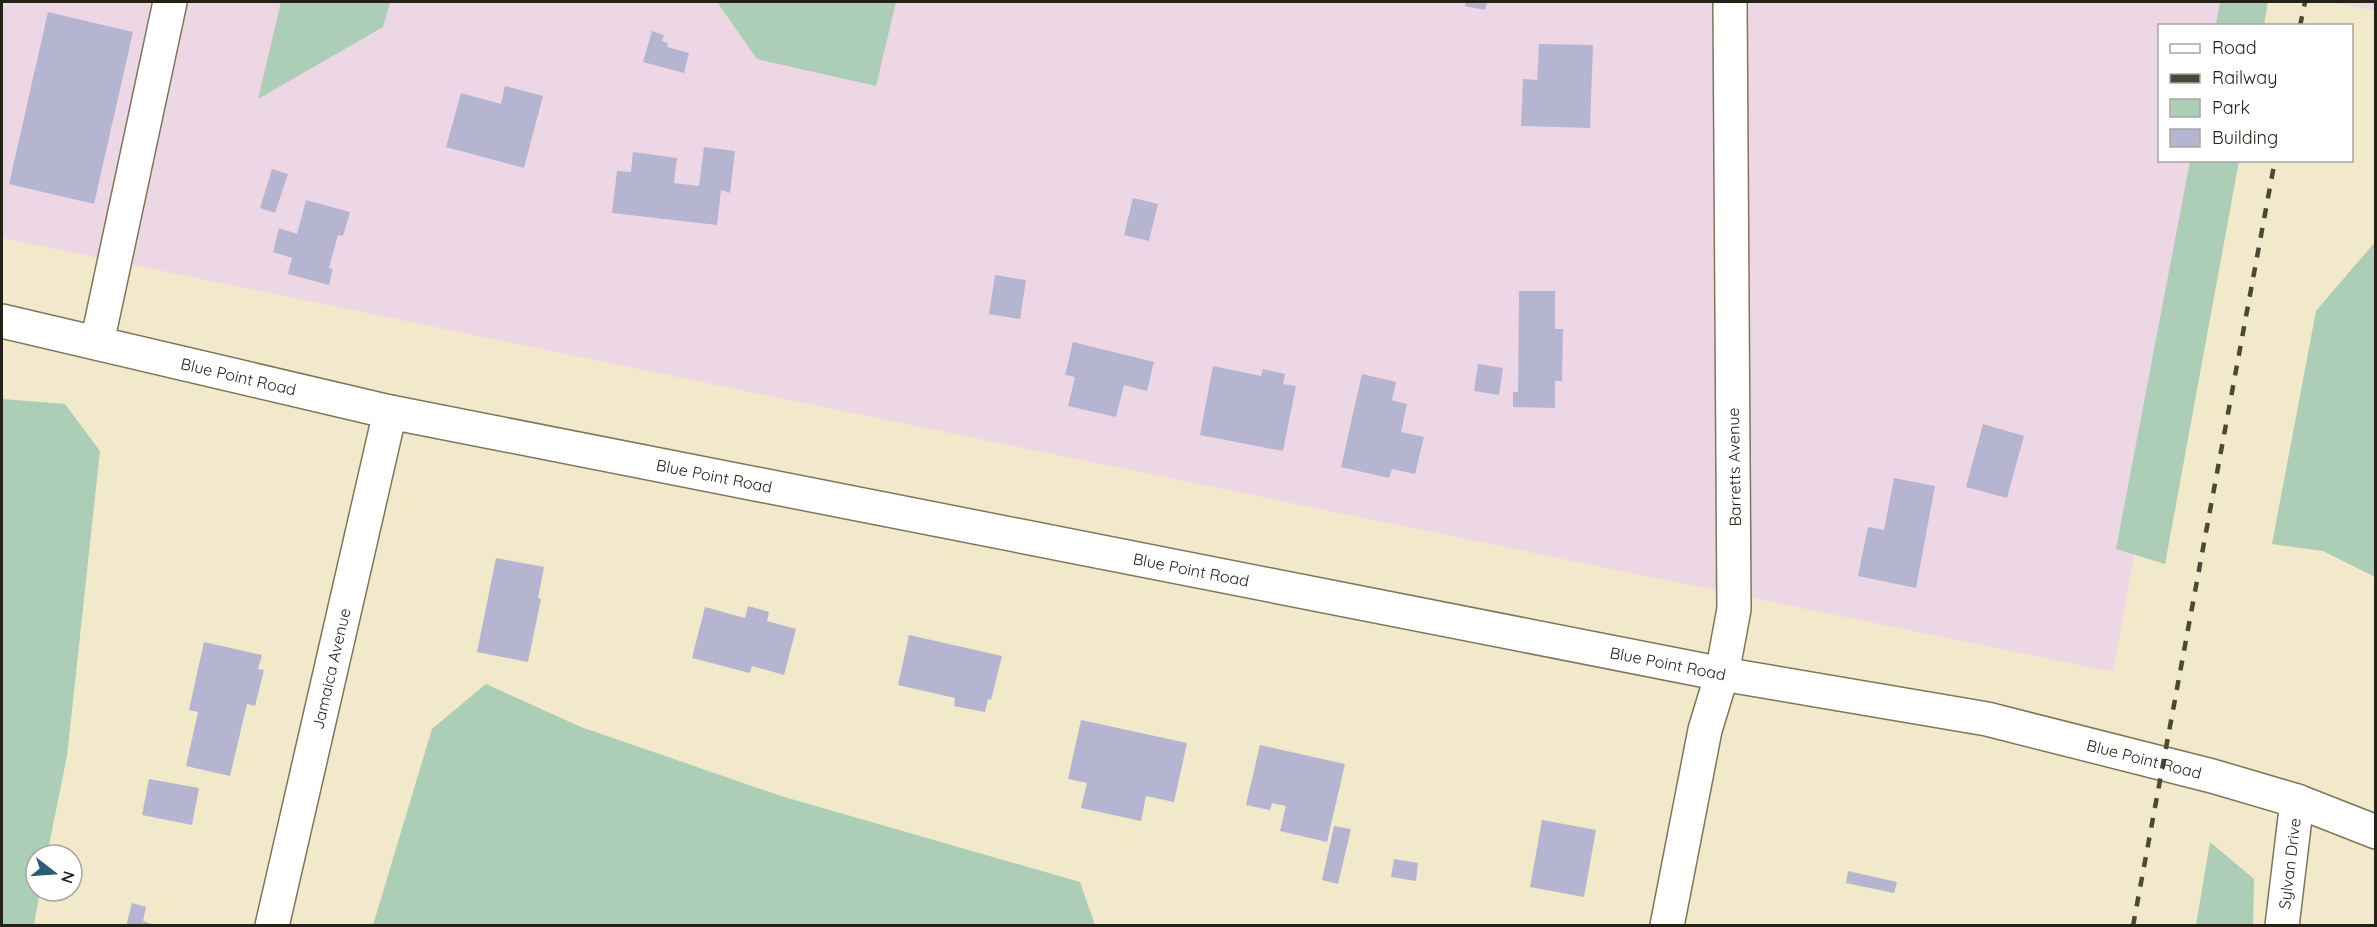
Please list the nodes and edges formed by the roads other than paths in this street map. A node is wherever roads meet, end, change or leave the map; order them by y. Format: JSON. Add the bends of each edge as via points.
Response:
{"nodes":[{"id":1,"x":170,"y":2,"type":"edge"},
{"id":2,"x":1730,"y":2,"type":"edge"},
{"id":3,"x":2,"y":321,"type":"edge"},
{"id":4,"x":97,"y":343,"type":"junction"},
{"id":5,"x":390,"y":412,"type":"junction"},
{"id":6,"x":1722,"y":674,"type":"junction"},
{"id":7,"x":2297,"y":801,"type":"junction"},
{"id":8,"x":2376,"y":832,"type":"edge"},
{"id":9,"x":272,"y":926,"type":"edge"},
{"id":10,"x":1667,"y":926,"type":"edge"},
{"id":11,"x":2282,"y":926,"type":"edge"}],
"edges":[{"from":1,"to":4,"type":"street"},
{"from":2,"to":6,"type":"street","name":"Barretts Avenue","via":[[1735,581],[1733,617]]},
{"from":3,"to":4,"type":"street","name":"Blue Point Road"},
{"from":4,"to":5,"type":"street","name":"Blue Point Road"},
{"from":5,"to":6,"type":"street","name":"Blue Point Road"},
{"from":5,"to":9,"type":"street","name":"Jamaica Avenue"},
{"from":6,"to":7,"type":"street","name":"Blue Point Road","via":[[1987,719]]},
{"from":6,"to":10,"type":"street","name":"Barretts Avenue","via":[[1705,730]]},
{"from":7,"to":8,"type":"street","name":"Blue Point Road"},
{"from":7,"to":11,"type":"street","name":"Sylvan Drive"}]}
